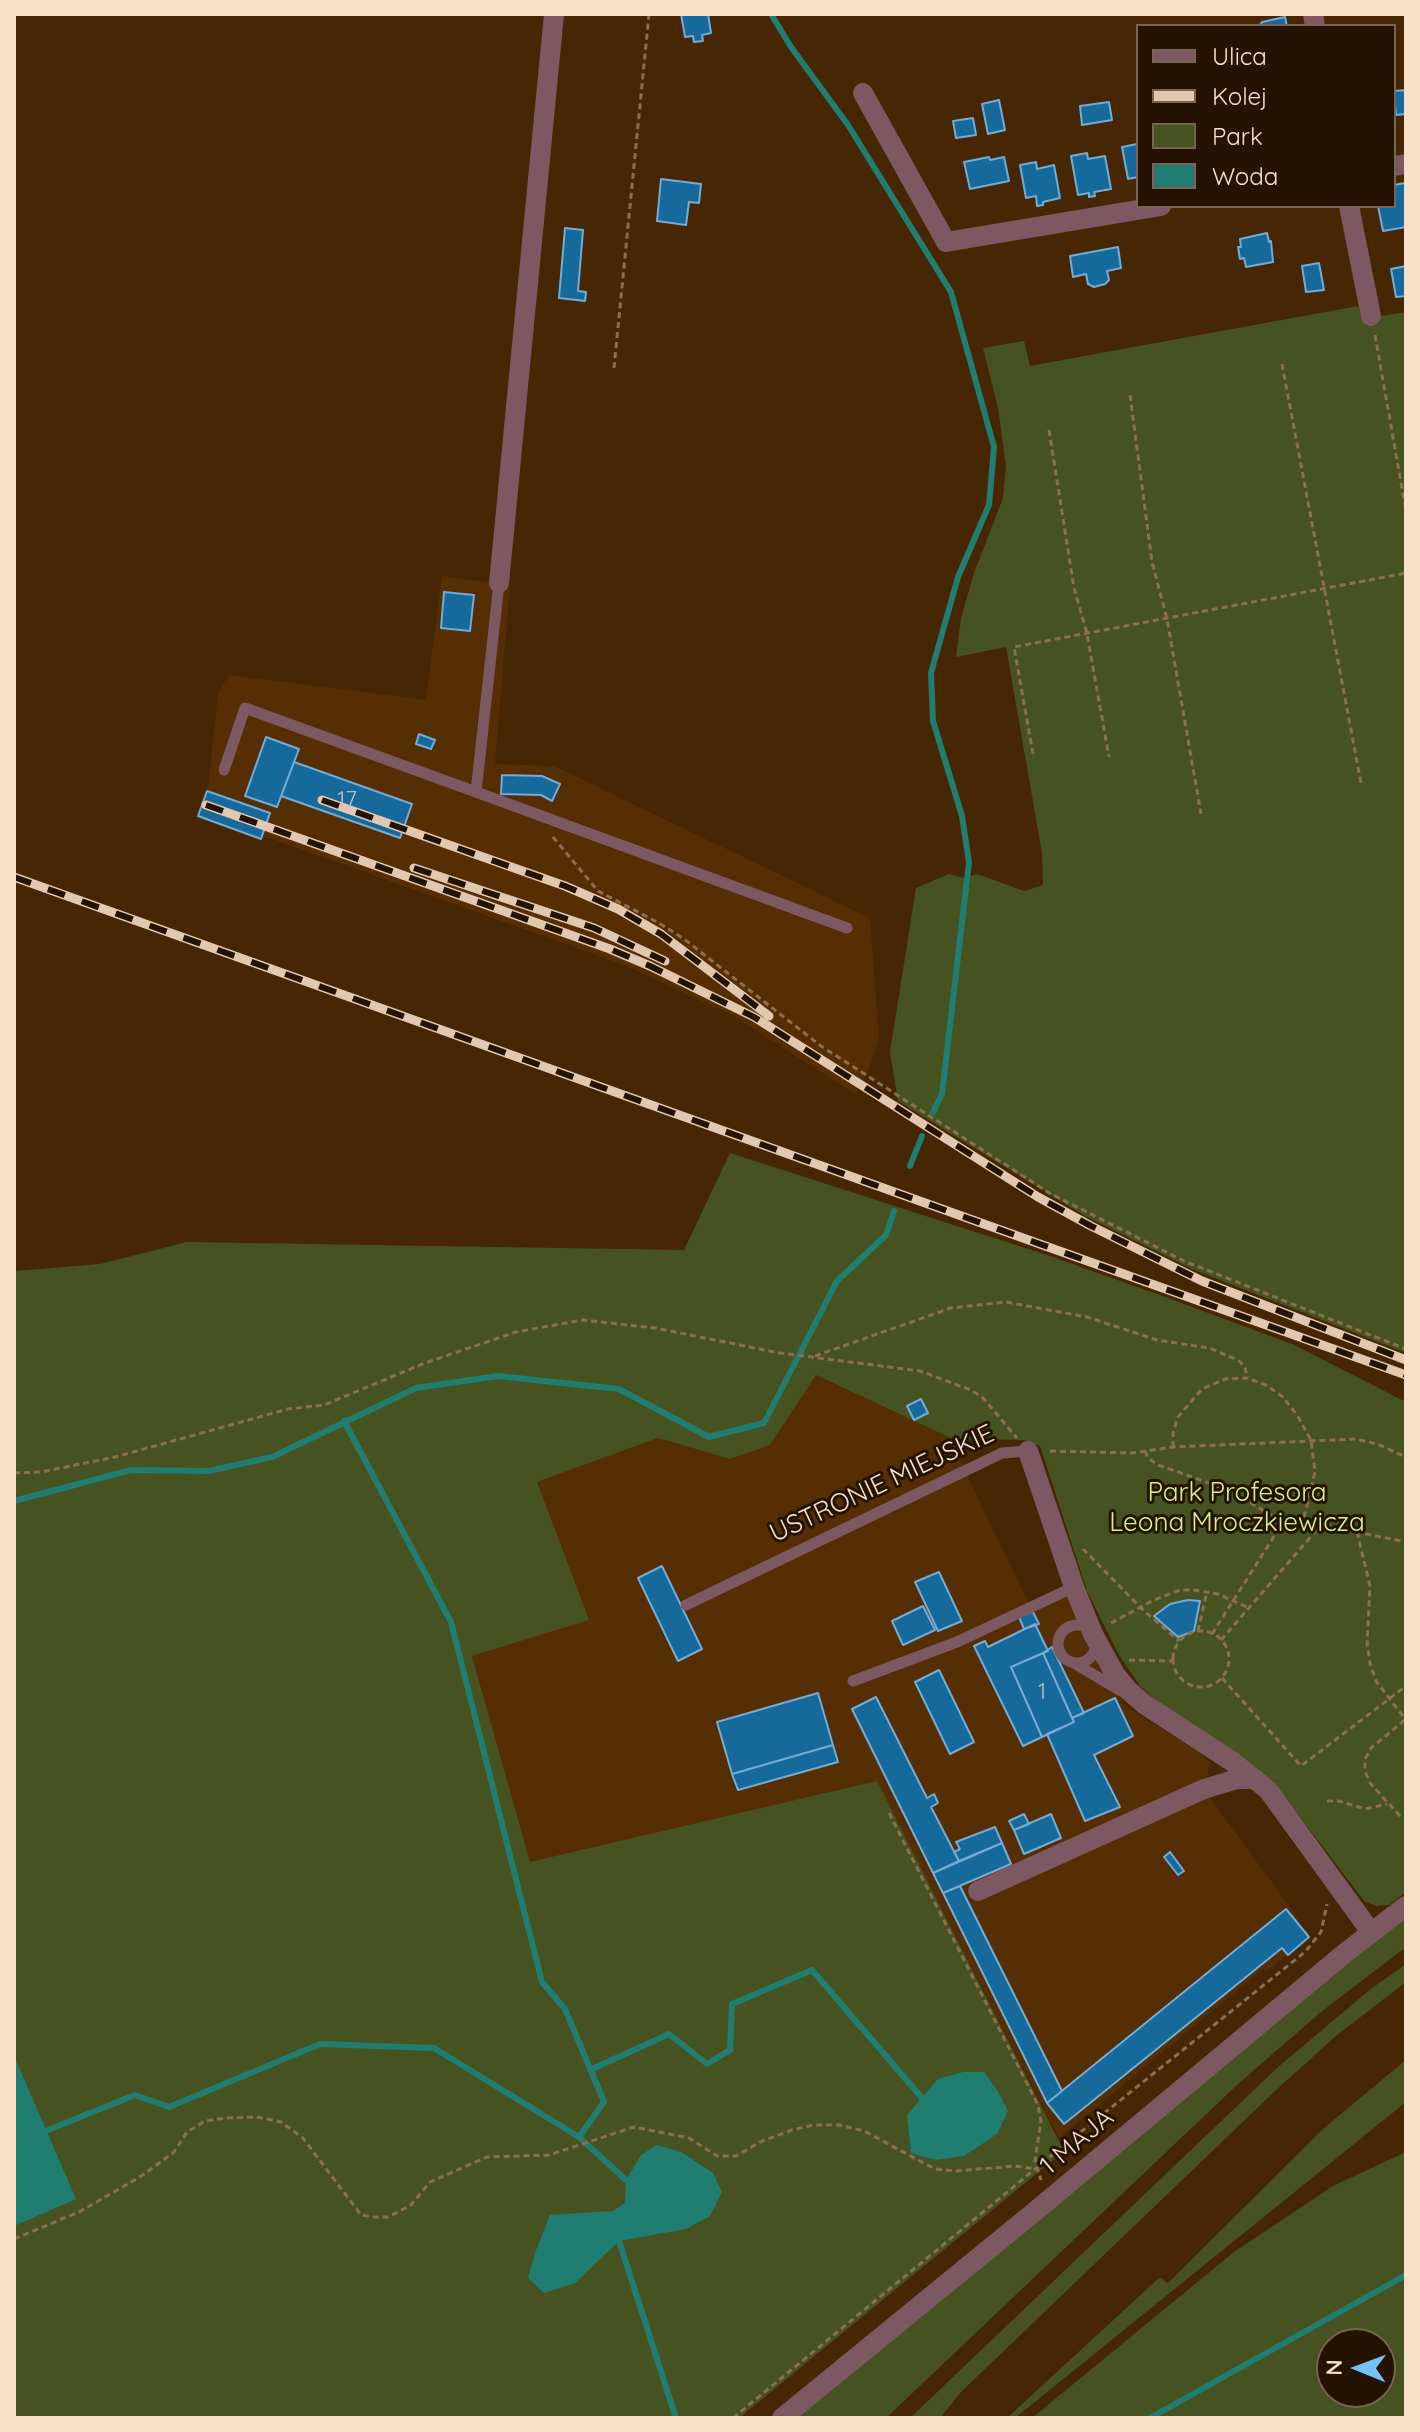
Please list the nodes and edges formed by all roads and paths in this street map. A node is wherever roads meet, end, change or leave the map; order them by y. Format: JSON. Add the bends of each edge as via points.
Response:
{"nodes":[{"id":1,"x":554,"y":14,"type":"edge"},
{"id":2,"x":649,"y":14,"type":"edge"},
{"id":3,"x":863,"y":93,"type":"dead end"},
{"id":4,"x":1149,"y":208,"type":"edge"},
{"id":5,"x":1349,"y":208,"type":"edge"},
{"id":6,"x":1371,"y":316,"type":"joint"},
{"id":7,"x":1282,"y":364,"type":"dead end"},
{"id":8,"x":614,"y":368,"type":"dead end"},
{"id":9,"x":1130,"y":395,"type":"dead end"},
{"id":10,"x":1049,"y":430,"type":"dead end"},
{"id":11,"x":1406,"y":511,"type":"edge"},
{"id":12,"x":1406,"y":573,"type":"edge"},
{"id":13,"x":499,"y":583,"type":"joint"},
{"id":14,"x":1325,"y":589,"type":"junction"},
{"id":15,"x":1167,"y":619,"type":"junction"},
{"id":16,"x":1087,"y":634,"type":"junction"},
{"id":17,"x":1033,"y":754,"type":"dead end"},
{"id":18,"x":1109,"y":757,"type":"dead end"},
{"id":19,"x":224,"y":770,"type":"dead end"},
{"id":20,"x":1361,"y":783,"type":"dead end"},
{"id":21,"x":476,"y":792,"type":"junction"},
{"id":22,"x":533,"y":813,"type":"junction"},
{"id":23,"x":1201,"y":814,"type":"dead end"},
{"id":24,"x":847,"y":928,"type":"dead end"},
{"id":25,"x":1406,"y":1349,"type":"edge"},
{"id":26,"x":815,"y":1356,"type":"junction"},
{"id":27,"x":1247,"y":1378,"type":"junction"},
{"id":28,"x":1311,"y":1440,"type":"junction"},
{"id":29,"x":1173,"y":1447,"type":"junction"},
{"id":30,"x":1028,"y":1451,"type":"junction"},
{"id":31,"x":1145,"y":1451,"type":"junction"},
{"id":32,"x":1406,"y":1457,"type":"edge"},
{"id":33,"x":14,"y":1473,"type":"edge"},
{"id":34,"x":1286,"y":1518,"type":"junction"},
{"id":35,"x":1303,"y":1521,"type":"junction"},
{"id":36,"x":1321,"y":1525,"type":"junction"},
{"id":37,"x":1357,"y":1532,"type":"junction"},
{"id":38,"x":1075,"y":1541,"type":"dead end"},
{"id":39,"x":1406,"y":1542,"type":"edge"},
{"id":40,"x":1074,"y":1587,"type":"junction"},
{"id":41,"x":1207,"y":1592,"type":"junction"},
{"id":42,"x":1233,"y":1599,"type":"junction"},
{"id":43,"x":686,"y":1605,"type":"dead end"},
{"id":44,"x":1249,"y":1608,"type":"junction"},
{"id":45,"x":1142,"y":1609,"type":"junction"},
{"id":46,"x":1198,"y":1631,"type":"dead end"},
{"id":47,"x":1093,"y":1634,"type":"junction"},
{"id":48,"x":1212,"y":1634,"type":"junction"},
{"id":49,"x":1221,"y":1640,"type":"junction"},
{"id":50,"x":1179,"y":1641,"type":"junction"},
{"id":51,"x":1106,"y":1660,"type":"junction"},
{"id":52,"x":1173,"y":1661,"type":"junction"},
{"id":53,"x":1074,"y":1663,"type":"junction"},
{"id":54,"x":1222,"y":1678,"type":"junction"},
{"id":55,"x":853,"y":1681,"type":"dead end"},
{"id":56,"x":1406,"y":1686,"type":"edge"},
{"id":57,"x":1389,"y":1699,"type":"junction"},
{"id":58,"x":1153,"y":1710,"type":"junction"},
{"id":59,"x":1406,"y":1720,"type":"edge"},
{"id":60,"x":1255,"y":1779,"type":"junction"},
{"id":61,"x":1327,"y":1801,"type":"dead end"},
{"id":62,"x":1387,"y":1804,"type":"junction"},
{"id":63,"x":889,"y":1813,"type":"dead end"},
{"id":64,"x":1400,"y":1816,"type":"dead end"},
{"id":65,"x":1339,"y":1887,"type":"junction"},
{"id":66,"x":978,"y":1891,"type":"dead end"},
{"id":67,"x":1406,"y":1906,"type":"edge"},
{"id":68,"x":1371,"y":1932,"type":"junction"},
{"id":69,"x":1036,"y":2169,"type":"junction"},
{"id":70,"x":1051,"y":2197,"type":"junction"},
{"id":71,"x":14,"y":2239,"type":"edge"},
{"id":72,"x":733,"y":2418,"type":"edge"},
{"id":73,"x":782,"y":2418,"type":"edge"}],
"edges":[{"from":1,"to":13,"type":"street"},
{"from":2,"to":8,"type":"path"},
{"from":3,"to":4,"type":"street","via":[[946,242]]},
{"from":5,"to":6,"type":"street"},
{"from":6,"to":11,"type":"path"},
{"from":7,"to":14,"type":"path"},
{"from":9,"to":15,"type":"path","via":[[1152,562]]},
{"from":10,"to":16,"type":"path","via":[[1074,588]]},
{"from":12,"to":14,"type":"path"},
{"from":13,"to":21,"type":"lane"},
{"from":14,"to":15,"type":"path"},
{"from":14,"to":20,"type":"path"},
{"from":15,"to":16,"type":"path"},
{"from":15,"to":23,"type":"path"},
{"from":16,"to":17,"type":"path","via":[[1014,647]]},
{"from":16,"to":18,"type":"path"},
{"from":19,"to":21,"type":"lane","via":[[245,708]]},
{"from":21,"to":22,"type":"lane"},
{"from":22,"to":24,"type":"lane"},
{"from":22,"to":25,"type":"path","via":[[598,891],[684,939],[821,1046],[1051,1194],[1184,1261]]},
{"from":26,"to":27,"type":"path","via":[[951,1308],[1006,1302],[1209,1348],[1238,1360]]},
{"from":26,"to":30,"type":"path","via":[[920,1371],[971,1390]]},
{"from":26,"to":33,"type":"path","via":[[583,1320],[516,1332],[324,1405],[288,1409],[115,1457]]},
{"from":27,"to":28,"type":"path","via":[[1283,1397]]},
{"from":27,"to":29,"type":"path","via":[[1225,1379],[1190,1400],[1178,1417]]},
{"from":28,"to":29,"type":"path"},
{"from":28,"to":32,"type":"path","via":[[1356,1439]]},
{"from":28,"to":35,"type":"path","via":[[1315,1472]]},
{"from":29,"to":31,"type":"path"},
{"from":30,"to":31,"type":"path"},
{"from":30,"to":40,"type":"street","name":"USTRONIE MIEJSKIE"},
{"from":30,"to":43,"type":"lane","name":"USTRONIE MIEJSKIE","via":[[1002,1453]]},
{"from":31,"to":34,"type":"path","via":[[1158,1465],[1229,1490]]},
{"from":34,"to":35,"type":"path"},
{"from":34,"to":42,"type":"path"},
{"from":35,"to":36,"type":"path"},
{"from":36,"to":37,"type":"path"},
{"from":36,"to":44,"type":"path"},
{"from":37,"to":39,"type":"path"},
{"from":37,"to":57,"type":"path","via":[[1370,1586],[1370,1663]]},
{"from":38,"to":45,"type":"path"},
{"from":40,"to":47,"type":"street","name":"USTRONIE MIEJSKIE"},
{"from":40,"to":55,"type":"lane","via":[[957,1642]]},
{"from":41,"to":42,"type":"path"},
{"from":41,"to":45,"type":"path","via":[[1180,1590]]},
{"from":41,"to":46,"type":"path"},
{"from":42,"to":44,"type":"path"},
{"from":42,"to":48,"type":"path"},
{"from":44,"to":49,"type":"path"},
{"from":45,"to":47,"type":"path"},
{"from":45,"to":50,"type":"path"},
{"from":47,"to":51,"type":"street","name":"USTRONIE MIEJSKIE"},
{"from":47,"to":53,"type":"lane","via":[[1096,1646],[1091,1657]]},
{"from":47,"to":53,"type":"lane","via":[[1078,1625],[1062,1634],[1060,1651]]},
{"from":48,"to":49,"type":"path"},
{"from":48,"to":50,"type":"path","via":[[1197,1632]]},
{"from":49,"to":54,"type":"path","via":[[1229,1657]]},
{"from":50,"to":52,"type":"path"},
{"from":51,"to":52,"type":"path"},
{"from":51,"to":58,"type":"street","name":"USTRONIE MIEJSKIE","via":[[1128,1690]]},
{"from":52,"to":54,"type":"path","via":[[1176,1673],[1190,1686],[1209,1686]]},
{"from":53,"to":58,"type":"lane"},
{"from":54,"to":57,"type":"path","via":[[1301,1766]]},
{"from":56,"to":57,"type":"path"},
{"from":57,"to":59,"type":"path"},
{"from":58,"to":60,"type":"street","name":"USTRONIE MIEJSKIE"},
{"from":59,"to":62,"type":"path","via":[[1365,1759],[1370,1783]]},
{"from":60,"to":65,"type":"street","name":"USTRONIE MIEJSKIE"},
{"from":60,"to":66,"type":"street","via":[[1204,1789]]},
{"from":61,"to":62,"type":"path","via":[[1365,1809]]},
{"from":62,"to":64,"type":"path"},
{"from":63,"to":69,"type":"path","via":[[1038,2105]]},
{"from":65,"to":68,"type":"street","name":"USTRONIE MIEJSKIE"},
{"from":65,"to":69,"type":"path","via":[[1328,1898],[1321,1932],[1305,1952]]},
{"from":67,"to":68,"type":"street","name":"1 MAJA"},
{"from":68,"to":70,"type":"street","name":"1 MAJA"},
{"from":69,"to":70,"type":"path"},
{"from":69,"to":71,"type":"path","via":[[935,2169],[864,2131],[839,2125],[792,2130],[736,2156],[717,2156],[689,2138],[634,2127],[549,2155],[487,2157],[430,2182],[411,2205],[388,2217],[372,2217],[361,2215],[303,2138],[281,2122],[226,2118],[205,2121],[187,2132],[174,2152],[81,2211]]},
{"from":69,"to":72,"type":"path"},
{"from":70,"to":73,"type":"street","name":"1 MAJA"}]}
